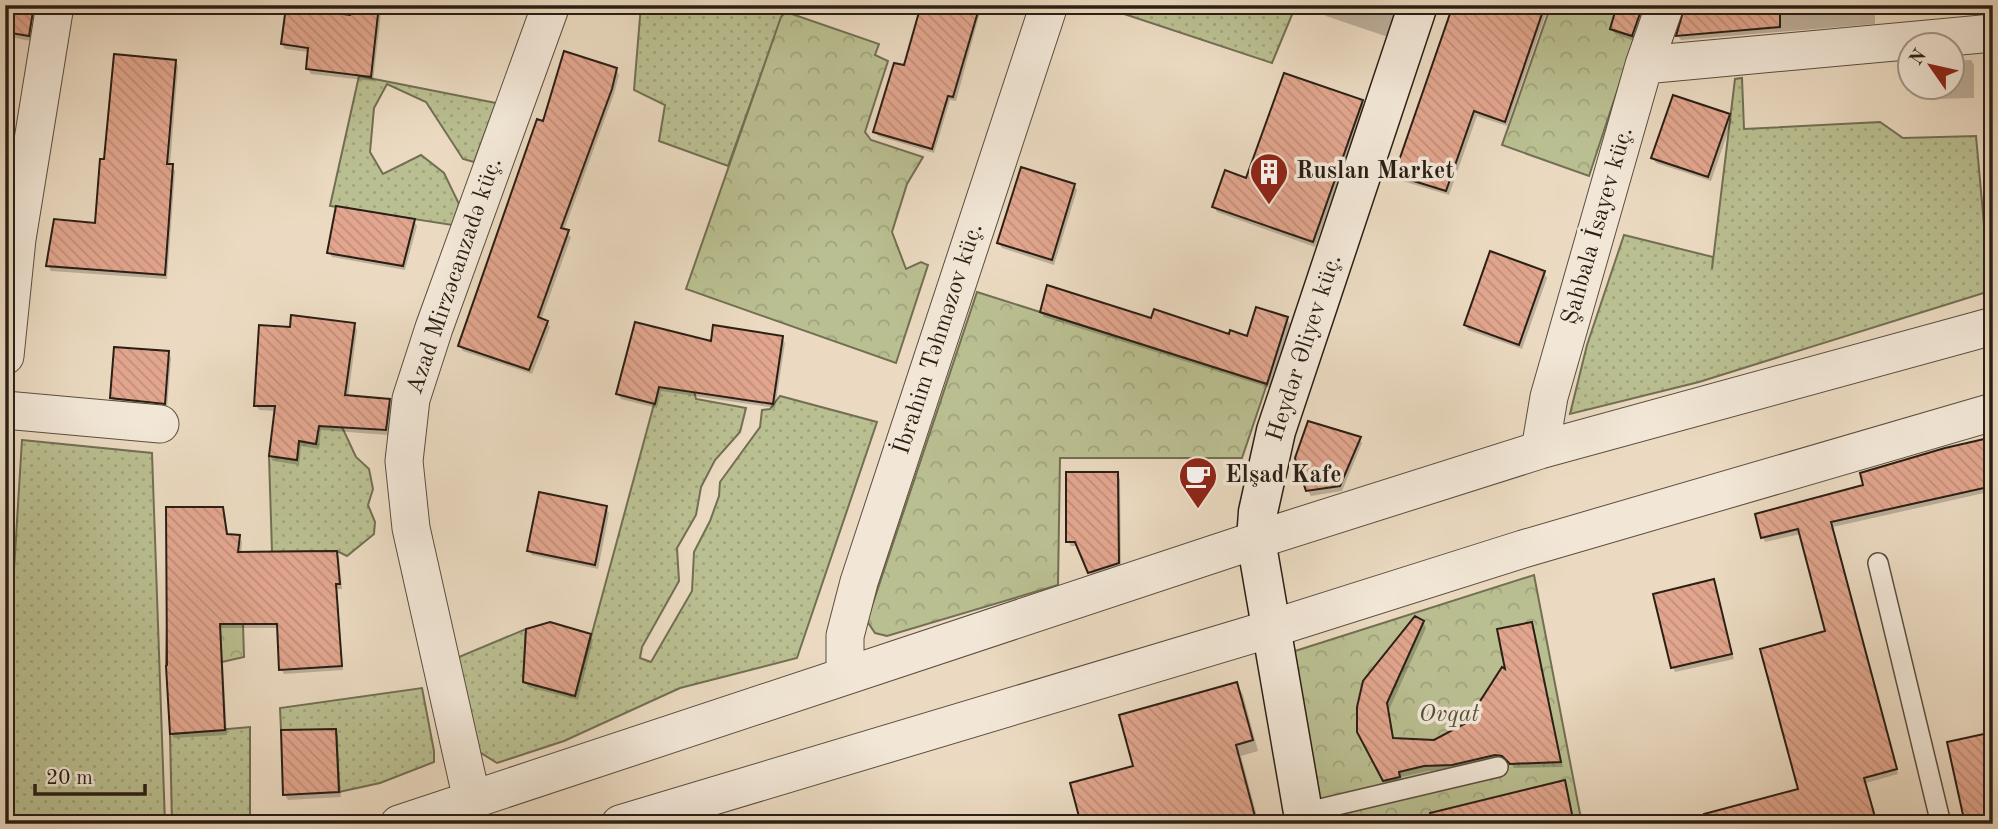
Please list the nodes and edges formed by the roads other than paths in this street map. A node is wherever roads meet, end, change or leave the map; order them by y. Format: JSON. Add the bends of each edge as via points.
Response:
{"nodes":[{"id":1,"x":55,"y":5,"type":"edge"},
{"id":2,"x":551,"y":5,"type":"edge"},
{"id":3,"x":1049,"y":5,"type":"edge"},
{"id":4,"x":1418,"y":5,"type":"edge"},
{"id":5,"x":1665,"y":5,"type":"edge"},
{"id":6,"x":1993,"y":33,"type":"edge"},
{"id":7,"x":1644,"y":65,"type":"junction"},
{"id":8,"x":1993,"y":326,"type":"edge"},
{"id":9,"x":5,"y":356,"type":"edge"},
{"id":10,"x":5,"y":410,"type":"edge"},
{"id":11,"x":1993,"y":412,"type":"edge"},
{"id":12,"x":160,"y":424,"type":"dead end"},
{"id":13,"x":1540,"y":450,"type":"junction"},
{"id":14,"x":1256,"y":540,"type":"junction"},
{"id":15,"x":1878,"y":563,"type":"dead end"},
{"id":16,"x":1270,"y":629,"type":"junction"},
{"id":17,"x":845,"y":675,"type":"junction"},
{"id":18,"x":1498,"y":767,"type":"dead end"},
{"id":19,"x":472,"y":800,"type":"junction"},
{"id":20,"x":1304,"y":818,"type":"edge"},
{"id":21,"x":399,"y":824,"type":"edge"},
{"id":22,"x":620,"y":824,"type":"edge"},
{"id":23,"x":1941,"y":824,"type":"edge"}],
"edges":[{"from":1,"to":9,"type":"street","via":[[17,239]]},
{"from":2,"to":19,"type":"street","name":"Azad Mirzəcanzadə küç.","via":[[411,399],[404,461],[411,528]]},
{"from":3,"to":17,"type":"street","name":"İbrahim Təhməzov küç.","via":[[859,582],[845,636]]},
{"from":4,"to":14,"type":"street","name":"Heydər Əliyev küç.","via":[[1276,431]]},
{"from":5,"to":7,"type":"street","name":"Şahbala İsayev küç."},
{"from":6,"to":7,"type":"street"},
{"from":7,"to":13,"type":"street","name":"Şahbala İsayev küç.","via":[[1549,397]]},
{"from":8,"to":13,"type":"street"},
{"from":10,"to":12,"type":"street"},
{"from":11,"to":16,"type":"street","via":[[1536,545]]},
{"from":13,"to":14,"type":"street"},
{"from":14,"to":16,"type":"street","name":"Heydər Əliyev küç."},
{"from":14,"to":17,"type":"street"},
{"from":15,"to":23,"type":"lane"},
{"from":16,"to":20,"type":"street","name":"Heydər Əliyev küç."},
{"from":16,"to":22,"type":"street"},
{"from":17,"to":19,"type":"street"},
{"from":18,"to":20,"type":"lane"},
{"from":19,"to":21,"type":"street"}]}
